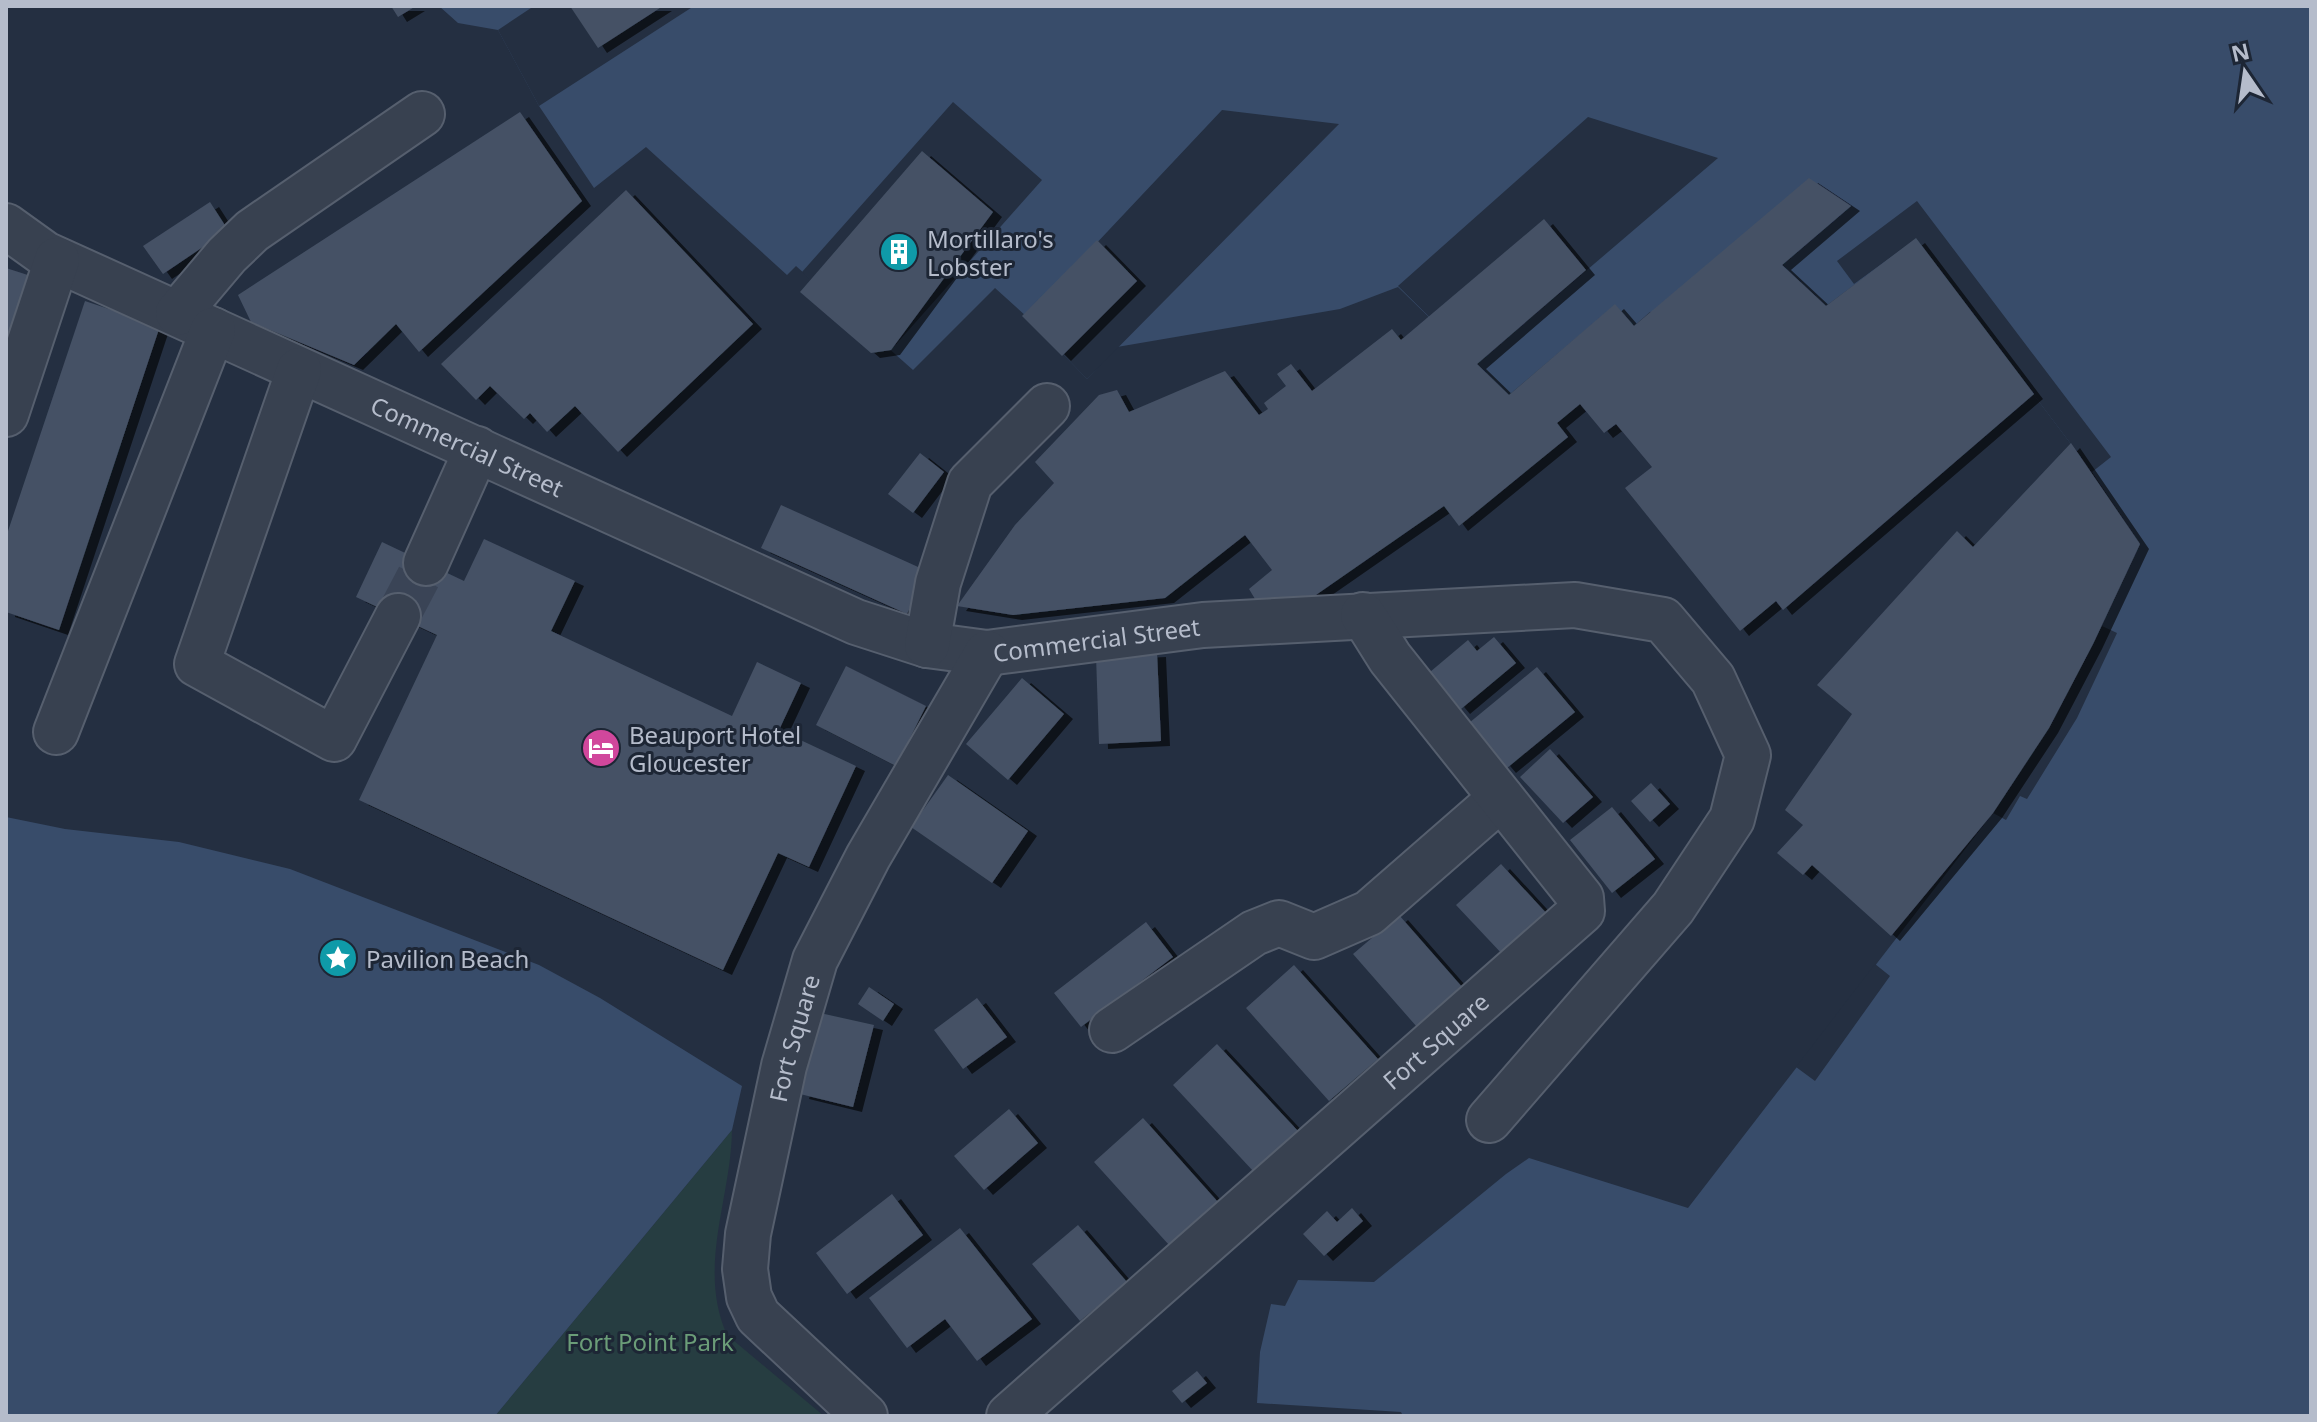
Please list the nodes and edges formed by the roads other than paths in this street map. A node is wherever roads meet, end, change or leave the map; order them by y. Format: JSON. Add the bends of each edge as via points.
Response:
{"nodes":[{"id":1,"x":422,"y":114,"type":"dead end"},
{"id":2,"x":6,"y":226,"type":"edge"},
{"id":3,"x":57,"y":260,"type":"junction"},
{"id":4,"x":196,"y":322,"type":"junction"},
{"id":5,"x":299,"y":370,"type":"junction"},
{"id":6,"x":1047,"y":406,"type":"dead end"},
{"id":7,"x":6,"y":414,"type":"edge"},
{"id":8,"x":477,"y":449,"type":"junction"},
{"id":9,"x":426,"y":563,"type":"tunnel mouth"},
{"id":10,"x":1363,"y":615,"type":"junction"},
{"id":11,"x":398,"y":616,"type":"tunnel mouth"},
{"id":12,"x":927,"y":645,"type":"junction"},
{"id":13,"x":987,"y":653,"type":"junction"},
{"id":14,"x":56,"y":732,"type":"dead end"},
{"id":15,"x":1501,"y":798,"type":"junction"},
{"id":16,"x":1112,"y":1030,"type":"dead end"},
{"id":17,"x":1489,"y":1120,"type":"dead end"},
{"id":18,"x":865,"y":1416,"type":"edge"},
{"id":19,"x":1009,"y":1416,"type":"edge"}],
"edges":[{"from":1,"to":4,"type":"street","via":[[252,231],[227,255]]},
{"from":2,"to":3,"type":"street","name":"Commercial Street"},
{"from":3,"to":4,"type":"street","name":"Commercial Street"},
{"from":3,"to":7,"type":"street"},
{"from":4,"to":5,"type":"street","name":"Commercial Street"},
{"from":4,"to":14,"type":"street"},
{"from":5,"to":8,"type":"street","name":"Commercial Street"},
{"from":5,"to":11,"type":"street","via":[[197,664],[334,739]]},
{"from":6,"to":12,"type":"street","via":[[970,483],[938,583]]},
{"from":8,"to":9,"type":"street"},
{"from":8,"to":12,"type":"street","name":"Commercial Street","via":[[856,622]]},
{"from":10,"to":13,"type":"street","name":"Commercial Street","via":[[1203,625]]},
{"from":10,"to":15,"type":"street","name":"Fort Square","via":[[1390,658]]},
{"from":10,"to":17,"type":"street","name":"Commercial Street","via":[[1575,605],[1663,620],[1713,679],[1748,755],[1732,819],[1673,908]]},
{"from":12,"to":13,"type":"street","name":"Commercial Street"},
{"from":13,"to":18,"type":"street","name":"Fort Square","via":[[868,857],[815,960],[784,1066],[748,1234],[745,1269],[758,1316]]},
{"from":15,"to":16,"type":"street","via":[[1369,913],[1314,937],[1279,923],[1254,933]]},
{"from":15,"to":19,"type":"street","name":"Fort Square","via":[[1581,898],[1582,911]]}]}
